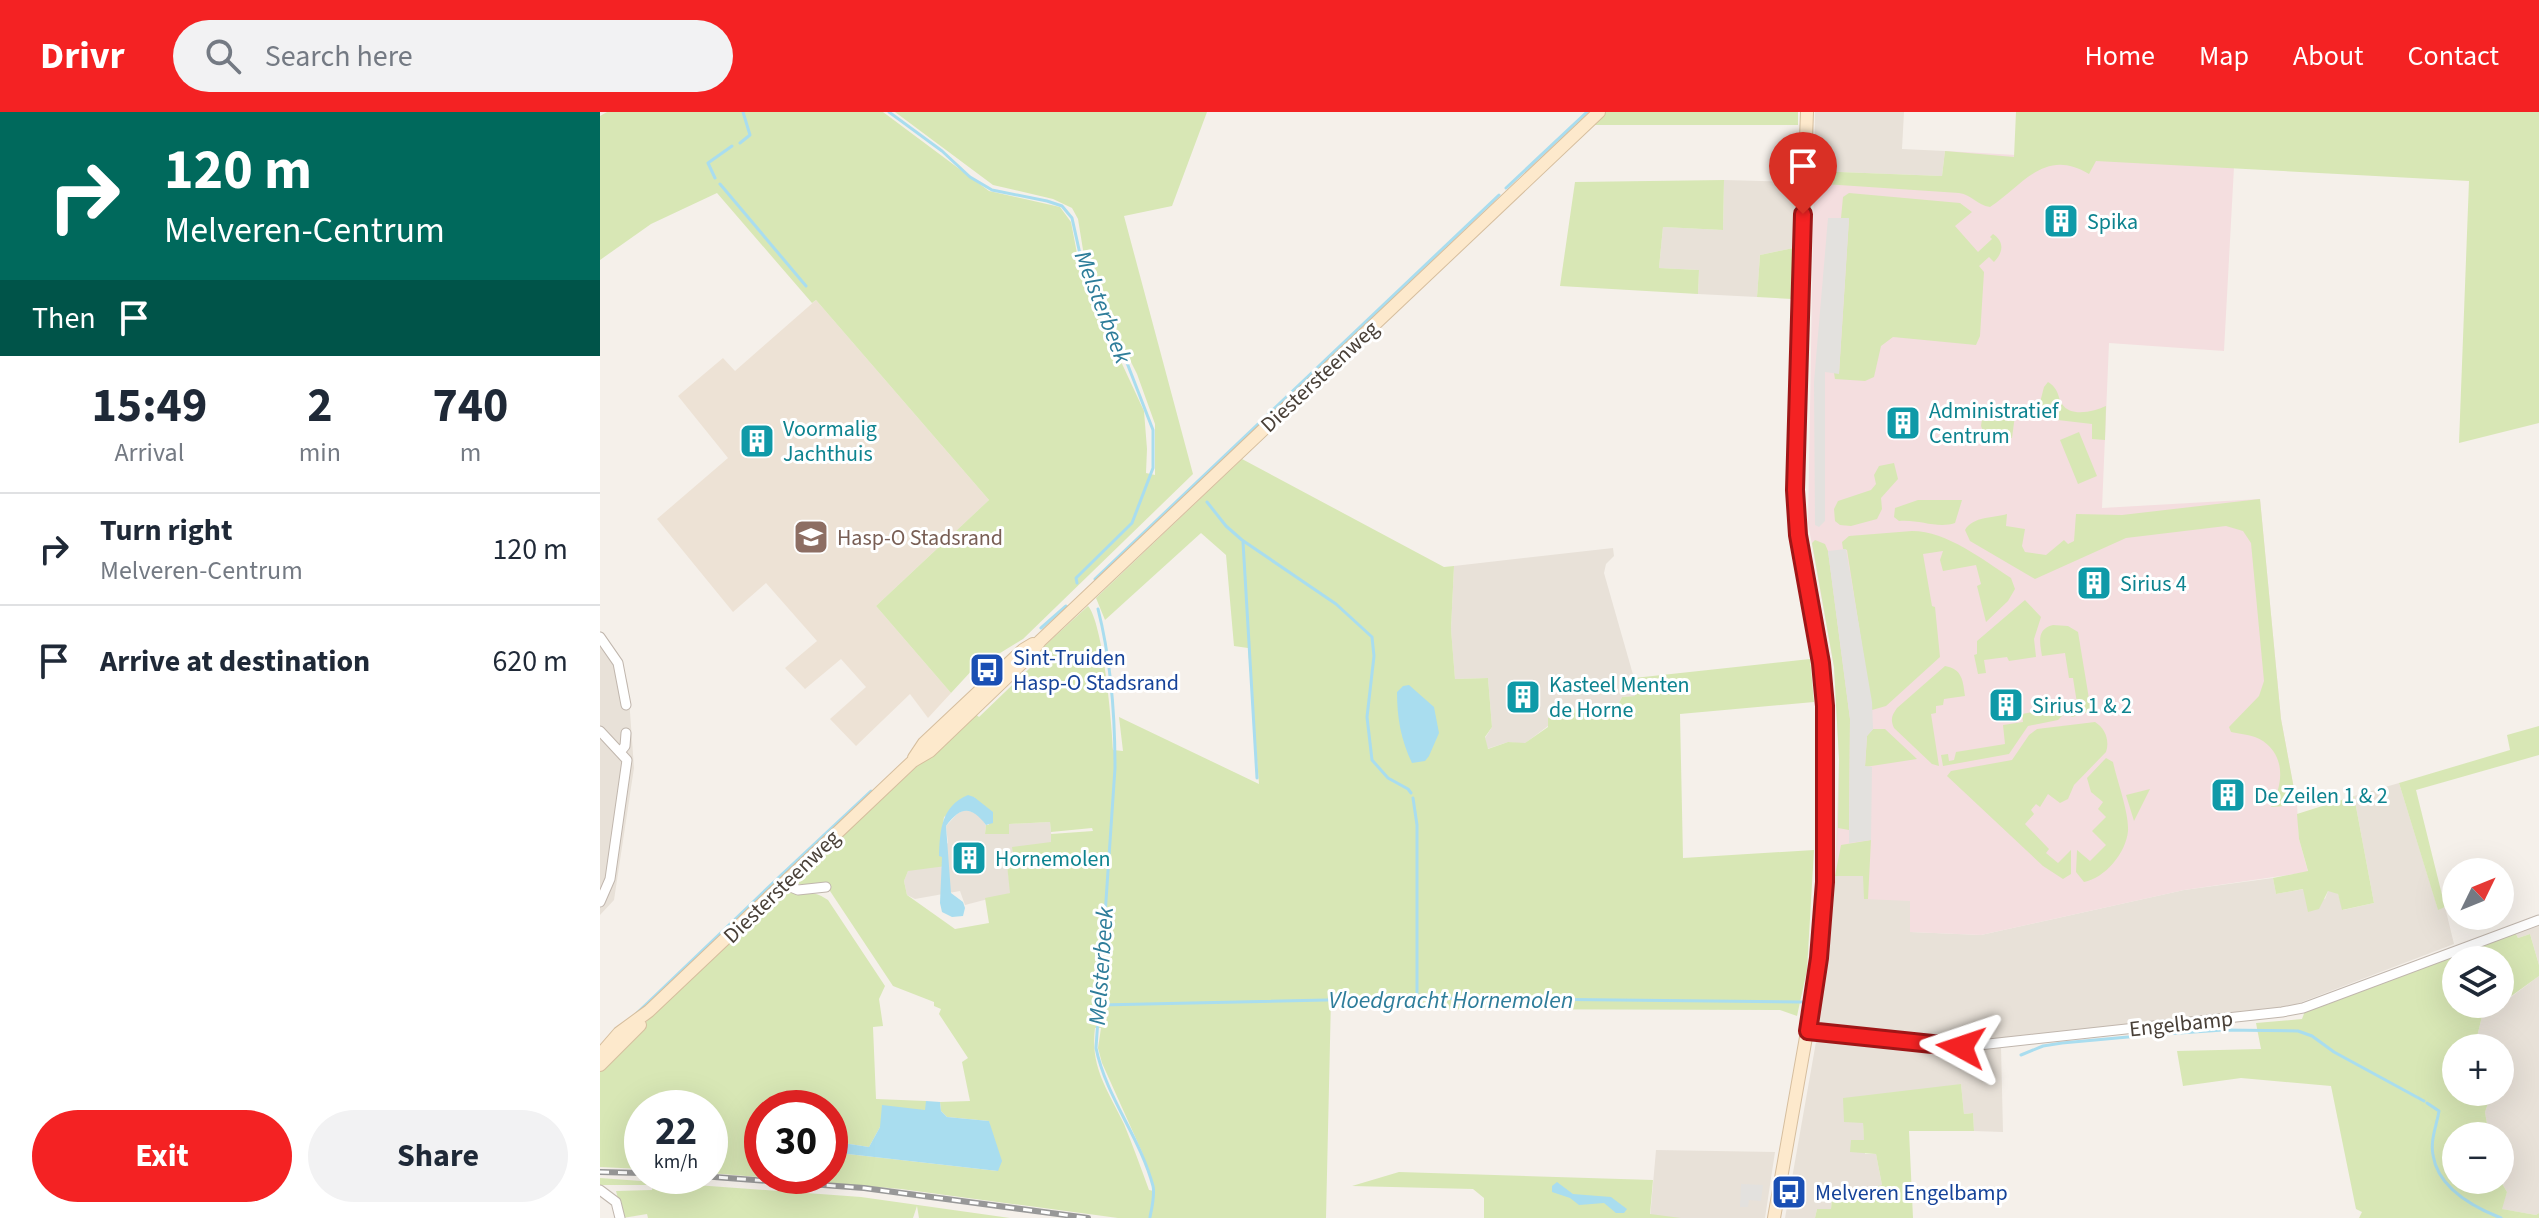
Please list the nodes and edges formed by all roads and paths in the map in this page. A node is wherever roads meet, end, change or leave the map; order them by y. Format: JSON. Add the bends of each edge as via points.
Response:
{"nodes":[{"id":1,"x":1599,"y":112,"type":"edge"},
{"id":2,"x":1807,"y":112,"type":"edge"},
{"id":3,"x":600,"y":637,"type":"edge"},
{"id":4,"x":626,"y":705,"type":"dead end"},
{"id":5,"x":600,"y":731,"type":"edge"},
{"id":6,"x":626,"y":733,"type":"dead end"},
{"id":7,"x":620,"y":752,"type":"junction"},
{"id":8,"x":783,"y":884,"type":"junction"},
{"id":9,"x":826,"y":887,"type":"dead end"},
{"id":10,"x":600,"y":902,"type":"edge"},
{"id":11,"x":2539,"y":920,"type":"edge"},
{"id":12,"x":1808,"y":1031,"type":"junction"},
{"id":13,"x":602,"y":1056,"type":"edge"},
{"id":14,"x":600,"y":1190,"type":"edge"},
{"id":15,"x":620,"y":1218,"type":"edge"},
{"id":16,"x":1774,"y":1218,"type":"edge"}],
"edges":[{"from":1,"to":8,"type":"main road","name":"Diestersteenweg","via":[[930,751]]},
{"from":2,"to":12,"type":"main road","via":[[1794,460],[1798,535],[1823,685],[1826,825],[1824,913]]},
{"from":3,"to":4,"type":"street","via":[[618,663]]},
{"from":5,"to":7,"type":"street"},
{"from":6,"to":7,"type":"street"},
{"from":7,"to":10,"type":"street","via":[[627,760],[610,879]]},
{"from":8,"to":9,"type":"street","via":[[798,890]]},
{"from":8,"to":13,"type":"main road","name":"Diestersteenweg"},
{"from":11,"to":12,"type":"street","name":"Engelbamp","via":[[2282,1012],[1961,1047]]},
{"from":12,"to":16,"type":"main road"},
{"from":14,"to":15,"type":"street","via":[[616,1202]]}]}
